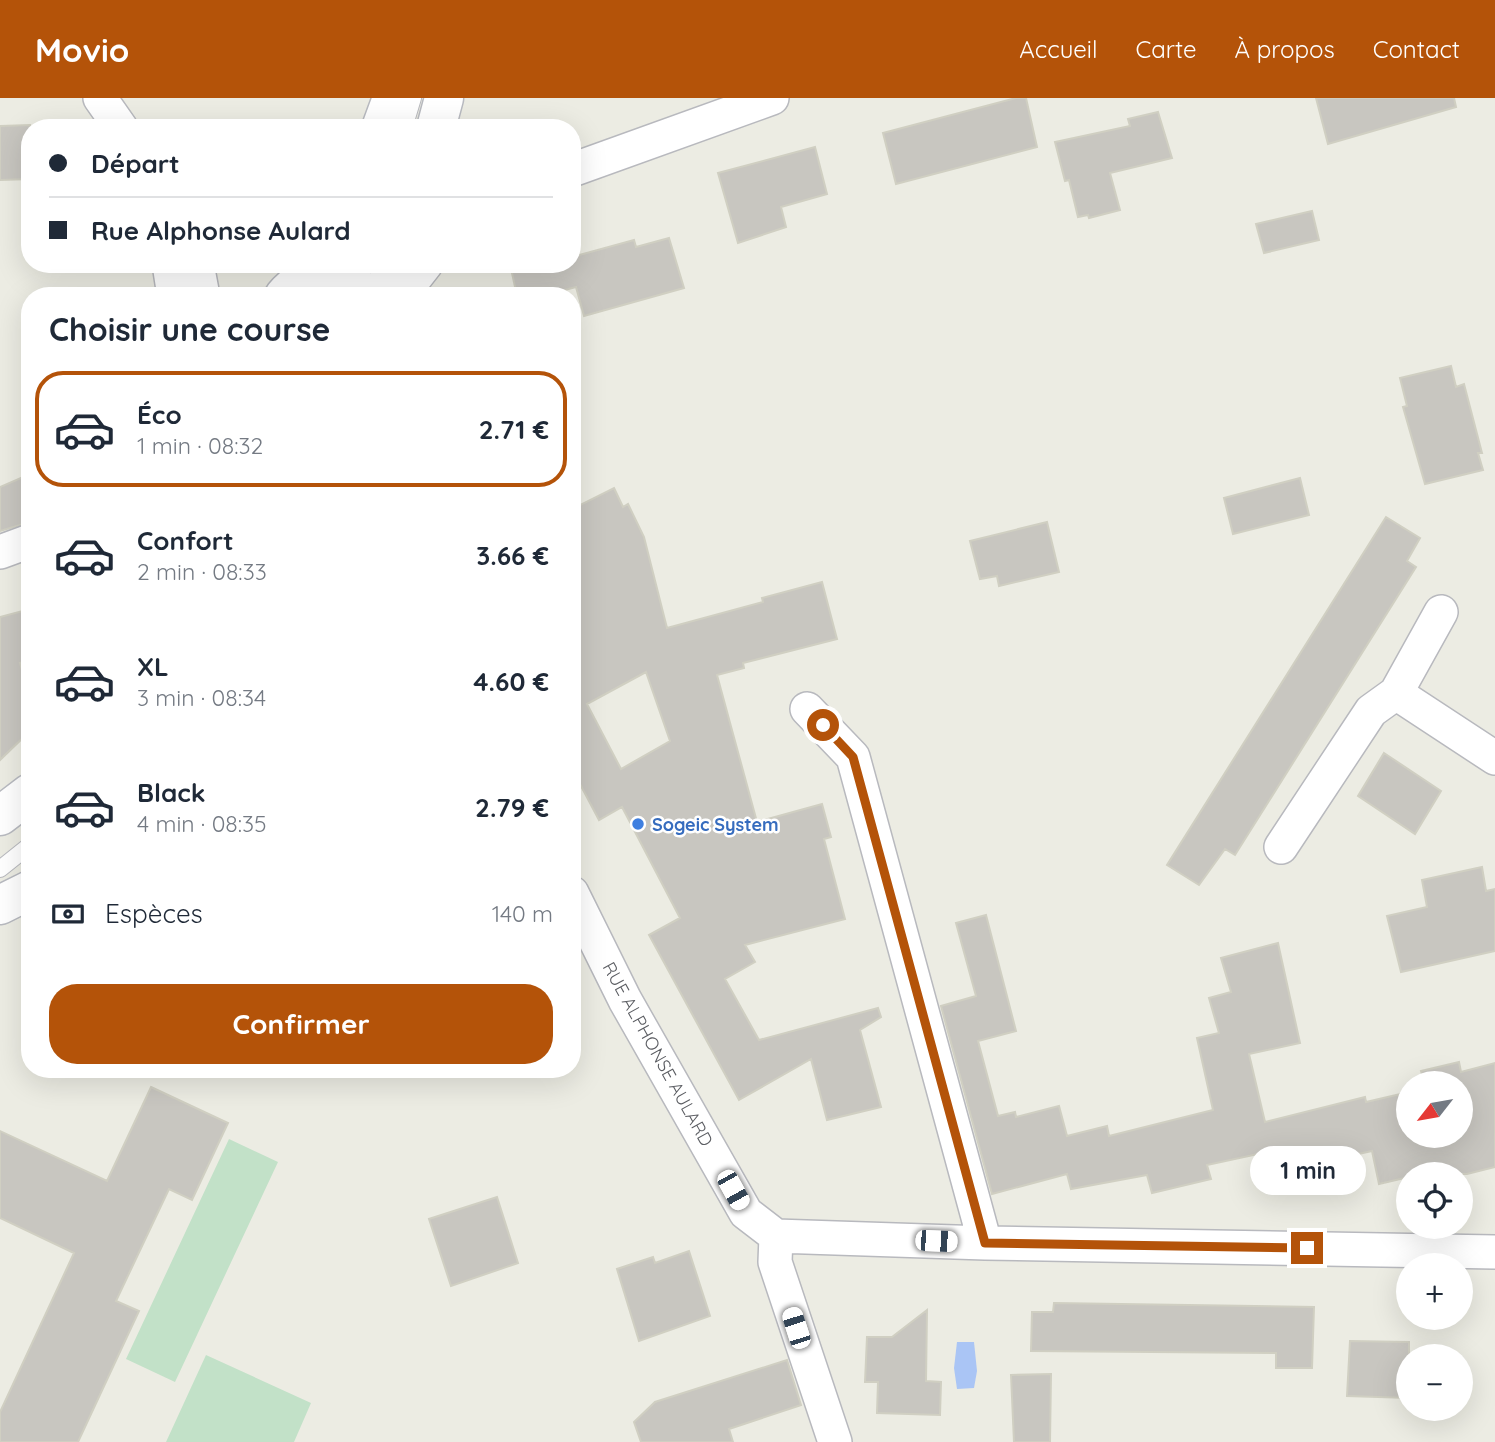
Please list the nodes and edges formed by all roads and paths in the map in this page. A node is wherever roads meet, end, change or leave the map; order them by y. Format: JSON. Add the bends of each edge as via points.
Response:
{"nodes":[{"id":1,"x":100,"y":98,"type":"edge"},
{"id":2,"x":392,"y":98,"type":"edge"},
{"id":3,"x":413,"y":98,"type":"edge"},
{"id":4,"x":444,"y":98,"type":"edge"},
{"id":5,"x":772,"y":98,"type":"edge"},
{"id":6,"x":115,"y":119,"type":"edge"},
{"id":7,"x":384,"y":119,"type":"edge"},
{"id":8,"x":407,"y":119,"type":"edge"},
{"id":9,"x":438,"y":119,"type":"edge"},
{"id":10,"x":581,"y":167,"type":"edge"},
{"id":11,"x":394,"y":273,"type":"edge"},
{"id":12,"x":363,"y":282,"type":"edge"},
{"id":13,"x":292,"y":287,"type":"edge"},
{"id":14,"x":21,"y":544,"type":"edge"},
{"id":15,"x":0,"y":552,"type":"edge"},
{"id":16,"x":1441,"y":612,"type":"dead end"},
{"id":17,"x":1396,"y":693,"type":"junction"},
{"id":18,"x":807,"y":709,"type":"dead end"},
{"id":19,"x":1495,"y":758,"type":"edge"},
{"id":20,"x":21,"y":800,"type":"edge"},
{"id":21,"x":0,"y":816,"type":"edge"},
{"id":22,"x":1281,"y":847,"type":"dead end"},
{"id":23,"x":21,"y":856,"type":"edge"},
{"id":24,"x":9,"y":871,"type":"edge"},
{"id":25,"x":0,"y":905,"type":"edge"},
{"id":26,"x":581,"y":911,"type":"edge"},
{"id":27,"x":776,"y":1236,"type":"junction"},
{"id":28,"x":985,"y":1243,"type":"junction"},
{"id":29,"x":1495,"y":1252,"type":"edge"},
{"id":30,"x":835,"y":1442,"type":"edge"}],
"edges":[{"from":1,"to":6,"type":"street"},
{"from":2,"to":7,"type":"main road"},
{"from":3,"to":8,"type":"lane"},
{"from":4,"to":9,"type":"main road"},
{"from":5,"to":10,"type":"street"},
{"from":11,"to":12,"type":"street"},
{"from":12,"to":13,"type":"main road"},
{"from":14,"to":15,"type":"street"},
{"from":16,"to":17,"type":"street"},
{"from":17,"to":19,"type":"street"},
{"from":17,"to":22,"type":"street","via":[[1371,711]]},
{"from":18,"to":28,"type":"street","via":[[853,757]]},
{"from":20,"to":21,"type":"main road"},
{"from":23,"to":24,"type":"lane"},
{"from":24,"to":25,"type":"main road"},
{"from":26,"to":27,"type":"street","name":"RUE ALPHONSE AULARD","via":[[625,1000],[746,1213]]},
{"from":27,"to":28,"type":"street"},
{"from":27,"to":30,"type":"street","via":[[775,1262]]},
{"from":28,"to":29,"type":"street"}]}
